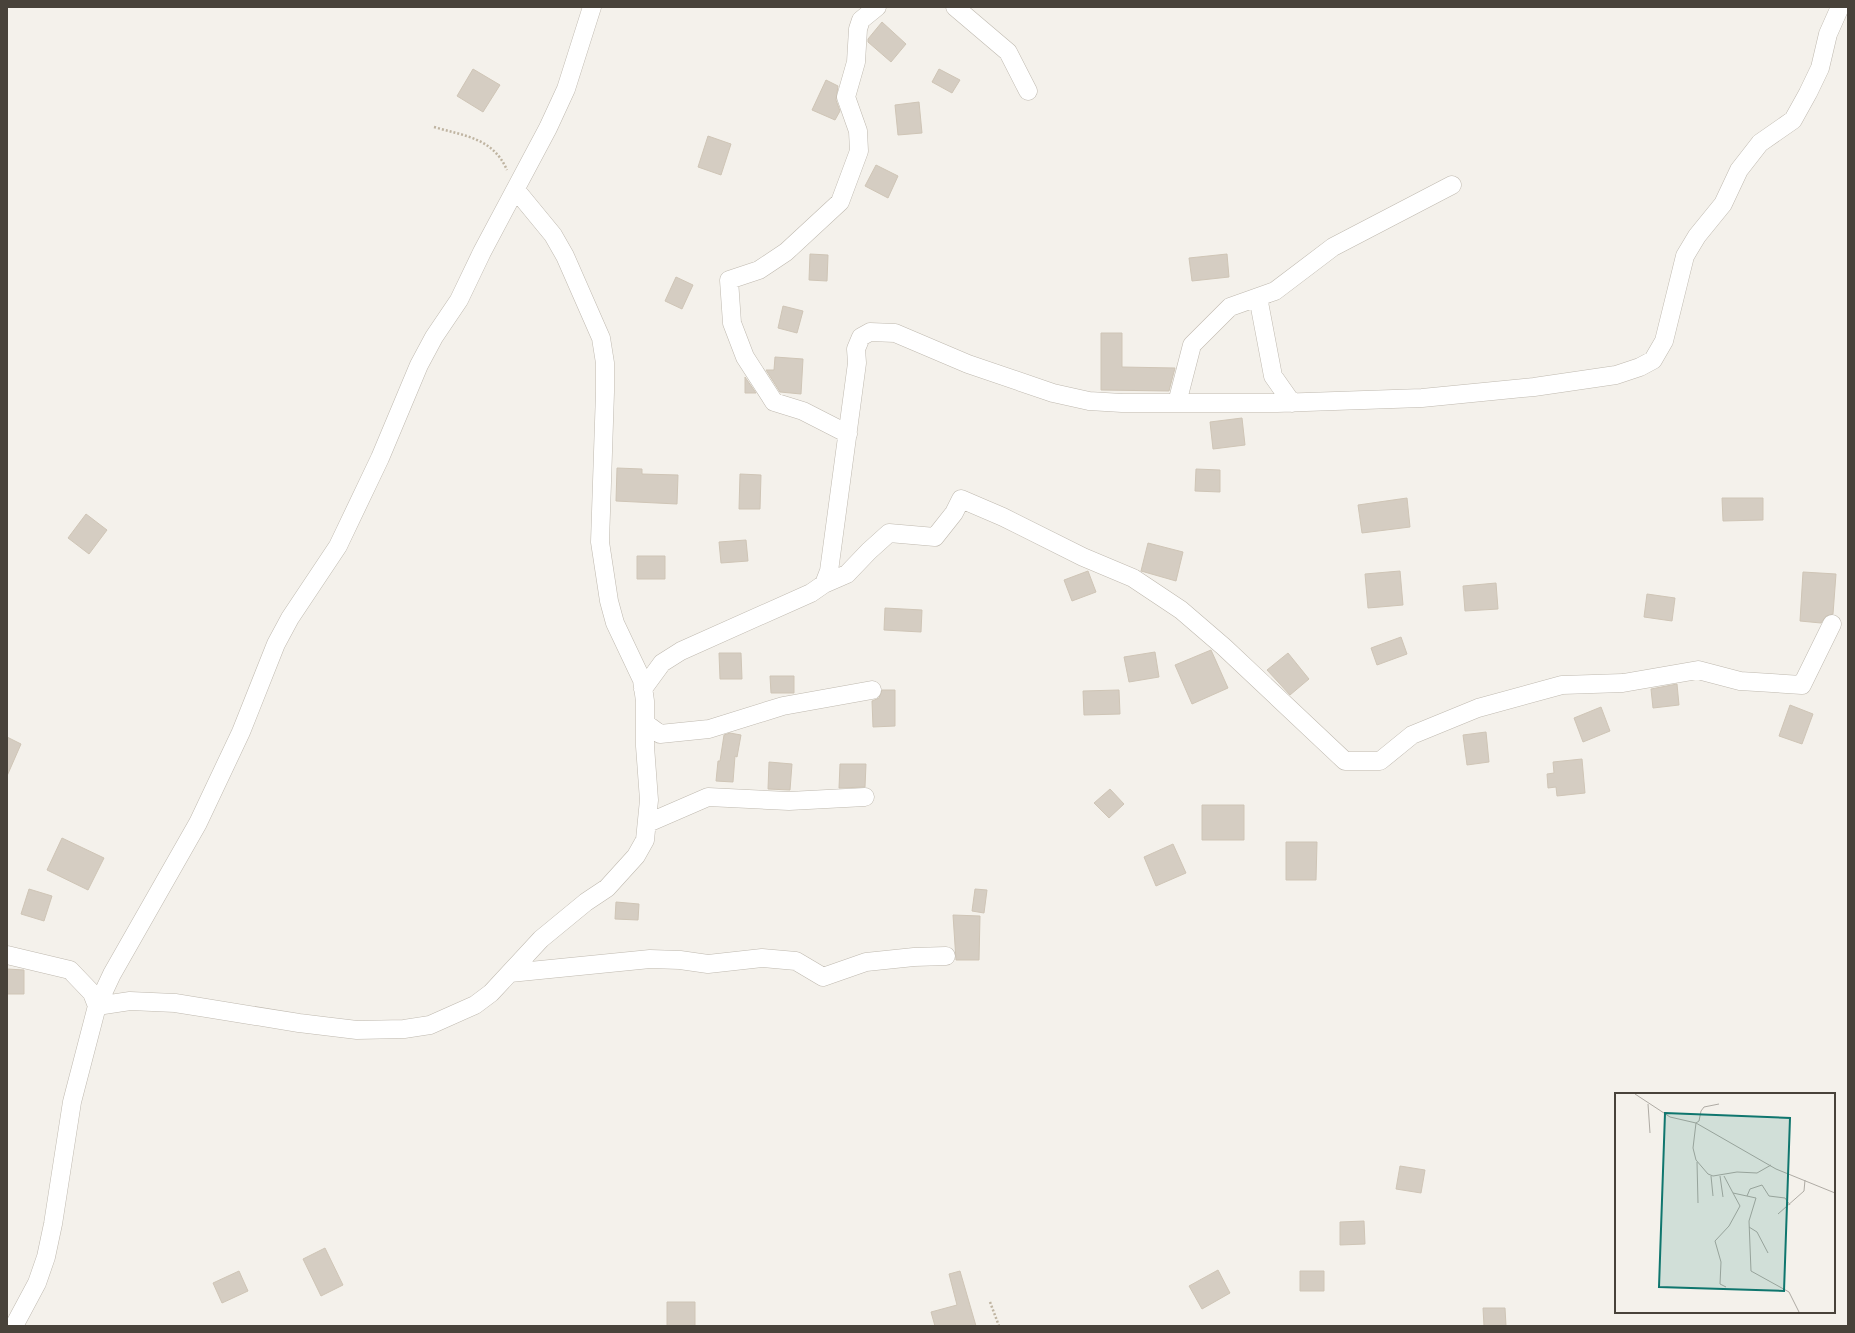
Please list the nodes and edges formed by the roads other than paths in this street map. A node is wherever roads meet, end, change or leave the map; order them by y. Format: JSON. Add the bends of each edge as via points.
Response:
{"nodes":[{"id":1,"x":592,"y":7,"type":"edge"},
{"id":2,"x":877,"y":7,"type":"edge"},
{"id":3,"x":955,"y":7,"type":"edge"},
{"id":4,"x":1840,"y":7,"type":"edge"},
{"id":5,"x":1028,"y":91,"type":"dead end"},
{"id":6,"x":1452,"y":185,"type":"dead end"},
{"id":7,"x":516,"y":190,"type":"junction"},
{"id":8,"x":1258,"y":297,"type":"junction"},
{"id":9,"x":1177,"y":403,"type":"junction"},
{"id":10,"x":1292,"y":403,"type":"junction"},
{"id":11,"x":848,"y":434,"type":"junction"},
{"id":12,"x":824,"y":584,"type":"junction"},
{"id":13,"x":1832,"y":624,"type":"dead end"},
{"id":14,"x":643,"y":689,"type":"junction"},
{"id":15,"x":872,"y":690,"type":"dead end"},
{"id":16,"x":645,"y":723,"type":"junction"},
{"id":17,"x":865,"y":797,"type":"dead end"},
{"id":18,"x":648,"y":823,"type":"junction"},
{"id":19,"x":7,"y":955,"type":"edge"},
{"id":20,"x":946,"y":956,"type":"dead end"},
{"id":21,"x":510,"y":973,"type":"junction"},
{"id":22,"x":97,"y":1006,"type":"junction"},
{"id":23,"x":14,"y":1326,"type":"edge"}],
"edges":[{"from":1,"to":7,"type":"street","via":[[566,89]]},
{"from":2,"to":11,"type":"street","via":[[861,20],[858,29],[856,62],[846,97],[858,131],[859,151],[840,202],[786,252],[759,270],[728,280],[732,323],[745,357],[774,402],[803,411]]},
{"from":3,"to":5,"type":"street","via":[[1008,52]]},
{"from":4,"to":10,"type":"street","via":[[1828,34],[1820,68],[1793,120],[1760,143],[1739,170],[1723,204],[1697,236],[1685,256],[1664,341],[1653,360],[1616,375],[1534,387],[1422,398]]},
{"from":6,"to":8,"type":"street","via":[[1333,247],[1275,291]]},
{"from":7,"to":14,"type":"street","via":[[553,235],[565,256],[601,338],[605,363],[605,392],[600,542],[614,623],[642,680]]},
{"from":7,"to":22,"type":"street","via":[[458,300],[434,337],[420,365],[338,546],[290,618],[276,644],[241,732],[198,823],[112,974]]},
{"from":8,"to":9,"type":"street","via":[[1230,307],[1192,346]]},
{"from":8,"to":10,"type":"street","via":[[1273,376]]},
{"from":9,"to":10,"type":"street"},
{"from":9,"to":11,"type":"street","via":[[1089,401],[1053,393],[968,364],[895,332],[870,332],[862,337],[856,349],[857,363]]},
{"from":11,"to":12,"type":"street","via":[[829,571]]},
{"from":12,"to":13,"type":"street","via":[[847,574],[889,533],[935,537],[954,513],[961,499],[1133,578],[1181,610],[1224,647],[1345,762],[1380,761],[1412,734],[1478,708],[1562,686],[1623,683],[1698,670],[1740,681],[1802,685]]},
{"from":12,"to":14,"type":"street","via":[[812,593],[662,663]]},
{"from":14,"to":16,"type":"street"},
{"from":15,"to":16,"type":"street","via":[[783,706],[709,728],[660,734]]},
{"from":16,"to":18,"type":"street"},
{"from":17,"to":18,"type":"street","via":[[789,801],[708,798]]},
{"from":18,"to":21,"type":"street","via":[[645,840],[621,874],[607,888],[541,939]]},
{"from":19,"to":22,"type":"street","via":[[70,970],[92,993]]},
{"from":20,"to":21,"type":"street","via":[[866,962],[823,977],[796,961],[762,958],[708,964],[650,959]]},
{"from":21,"to":22,"type":"street","via":[[475,1005],[430,1025],[404,1029],[357,1030],[154,1001],[130,1001]]},
{"from":22,"to":23,"type":"street","via":[[72,1102],[46,1257],[37,1283]]}]}
